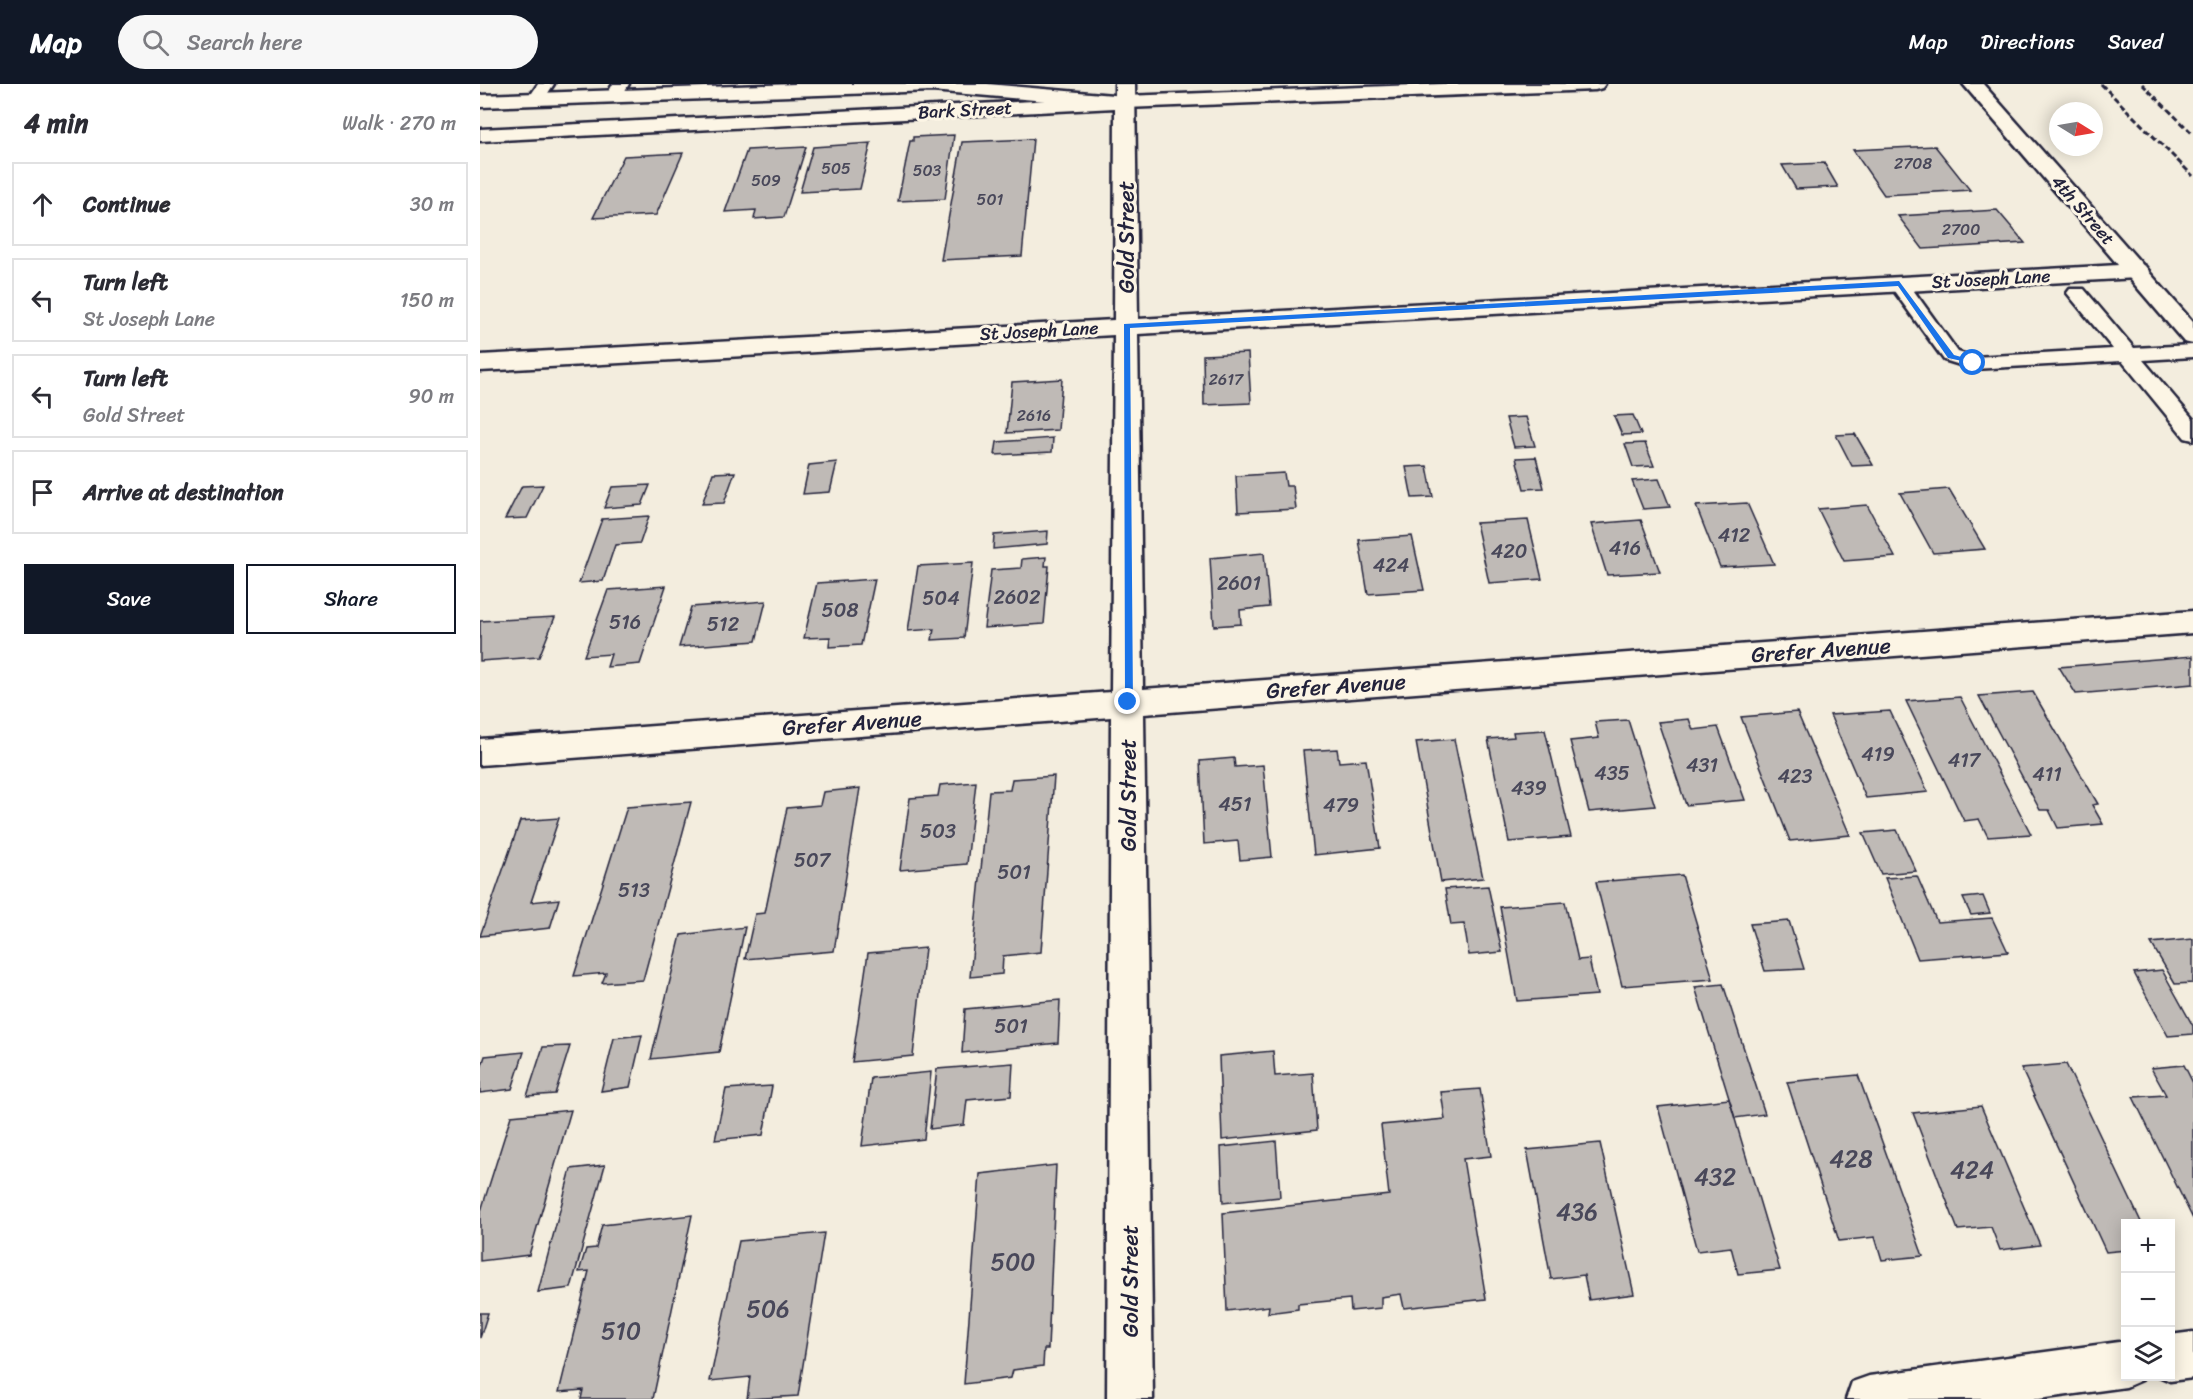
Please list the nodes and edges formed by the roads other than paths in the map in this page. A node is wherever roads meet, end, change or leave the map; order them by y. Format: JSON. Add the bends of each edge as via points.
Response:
{"nodes":[{"id":1,"x":937,"y":84,"type":"edge"},
{"id":2,"x":1595,"y":84,"type":"edge"},
{"id":3,"x":1974,"y":84,"type":"edge"},
{"id":4,"x":932,"y":85,"type":"edge"},
{"id":5,"x":618,"y":90,"type":"edge"},
{"id":6,"x":541,"y":92,"type":"edge"},
{"id":7,"x":1125,"y":93,"type":"edge"},
{"id":8,"x":480,"y":101,"type":"edge"},
{"id":9,"x":480,"y":135,"type":"edge"},
{"id":10,"x":2136,"y":271,"type":"junction"},
{"id":11,"x":1899,"y":284,"type":"junction"},
{"id":12,"x":2077,"y":293,"type":"dead end"},
{"id":13,"x":1127,"y":326,"type":"junction"},
{"id":14,"x":2193,"y":337,"type":"edge"},
{"id":15,"x":2193,"y":351,"type":"edge"},
{"id":16,"x":2128,"y":354,"type":"junction"},
{"id":17,"x":480,"y":363,"type":"edge"},
{"id":18,"x":2193,"y":433,"type":"edge"},
{"id":19,"x":2193,"y":622,"type":"edge"},
{"id":20,"x":1128,"y":702,"type":"junction"},
{"id":21,"x":480,"y":752,"type":"edge"},
{"id":22,"x":2193,"y":1355,"type":"edge"},
{"id":23,"x":2175,"y":1357,"type":"edge"},
{"id":24,"x":2121,"y":1365,"type":"edge"},
{"id":25,"x":1131,"y":1399,"type":"edge"},
{"id":26,"x":1869,"y":1399,"type":"edge"}],
"edges":[{"from":1,"to":4,"type":"street"},
{"from":2,"to":7,"type":"street","name":"Bark Street"},
{"from":3,"to":10,"type":"street","name":"4th Street"},
{"from":4,"to":5,"type":"street"},
{"from":4,"to":7,"type":"street"},
{"from":5,"to":6,"type":"street"},
{"from":6,"to":8,"type":"street"},
{"from":7,"to":9,"type":"street","name":"Bark Street"},
{"from":7,"to":13,"type":"street","name":"Gold Street"},
{"from":10,"to":11,"type":"street","name":"St Joseph Lane"},
{"from":10,"to":14,"type":"street","name":"4th Street"},
{"from":11,"to":13,"type":"street","name":"St Joseph Lane"},
{"from":11,"to":16,"type":"lane","via":[[1951,356],[1973,363]]},
{"from":12,"to":16,"type":"lane"},
{"from":13,"to":17,"type":"street","name":"St Joseph Lane"},
{"from":13,"to":20,"type":"street","name":"Gold Street"},
{"from":15,"to":16,"type":"lane"},
{"from":16,"to":18,"type":"lane"},
{"from":19,"to":20,"type":"street","name":"Grefer Avenue"},
{"from":20,"to":21,"type":"street","name":"Grefer Avenue"},
{"from":20,"to":25,"type":"street","name":"Gold Street"},
{"from":22,"to":23,"type":"street"},
{"from":24,"to":26,"type":"street"}]}
